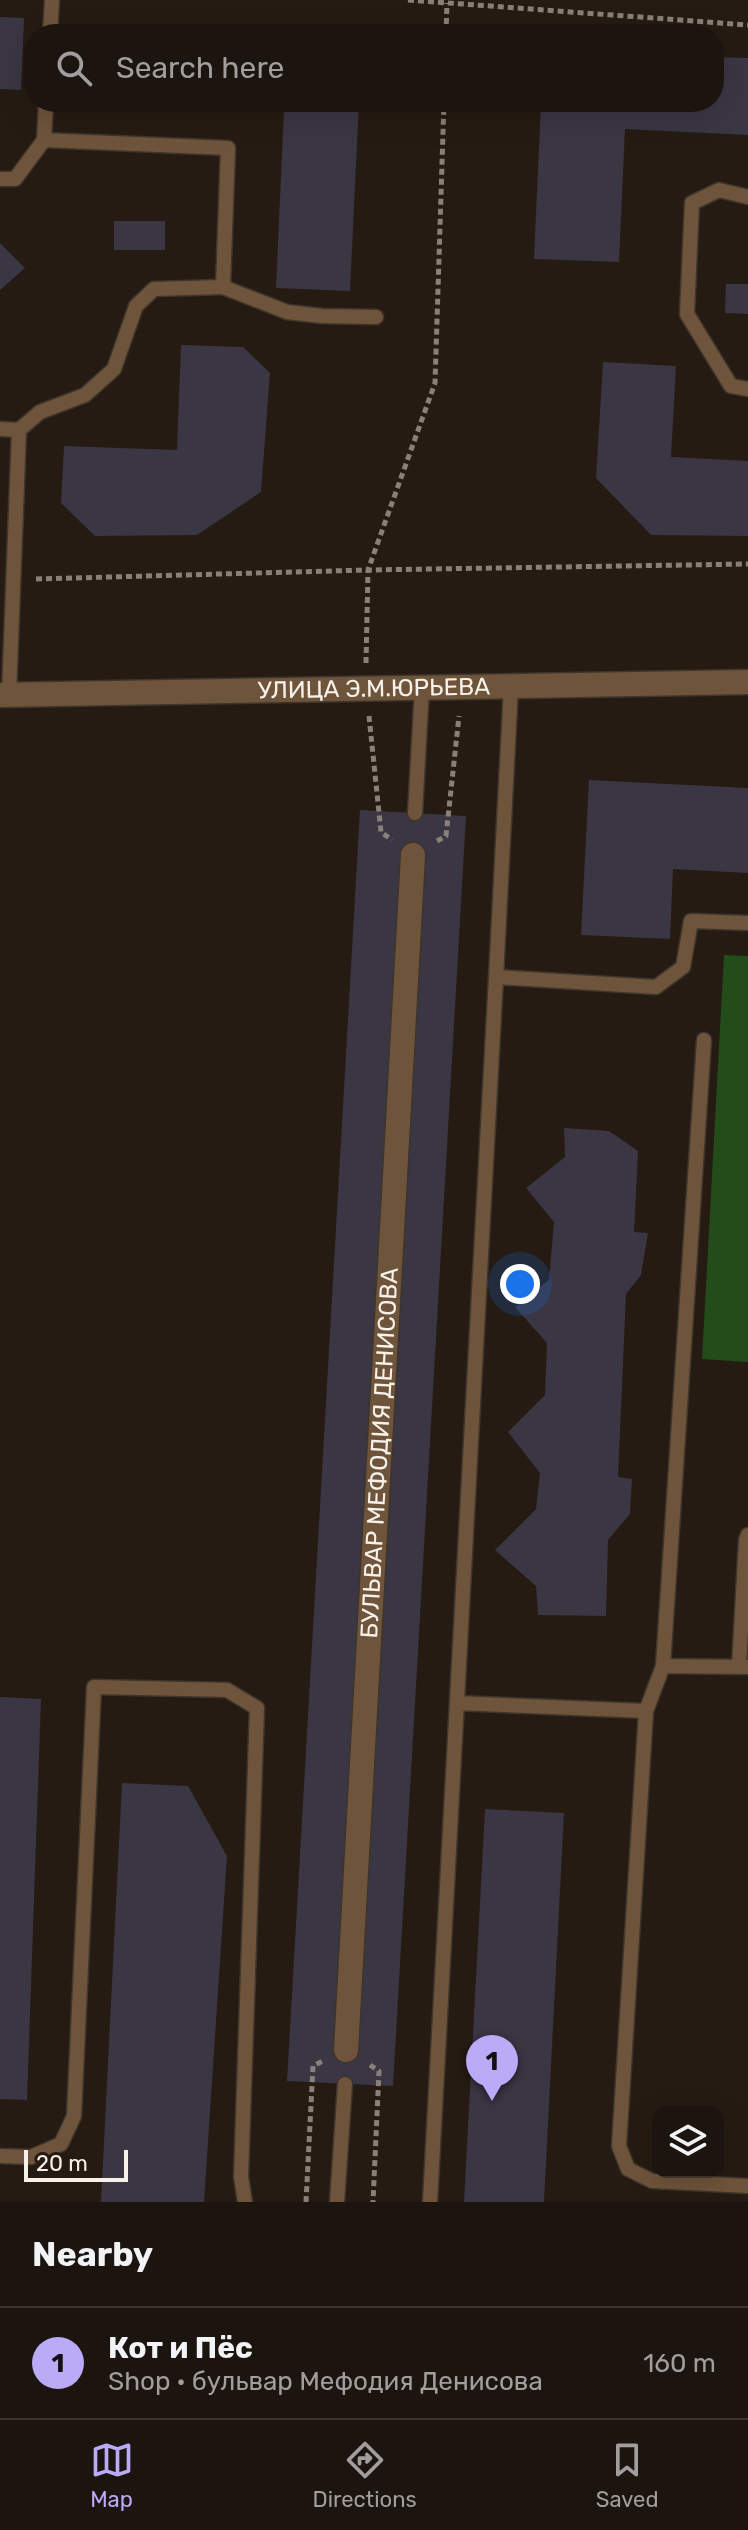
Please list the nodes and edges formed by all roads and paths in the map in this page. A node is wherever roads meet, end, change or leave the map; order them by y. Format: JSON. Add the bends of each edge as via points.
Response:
{"nodes":[{"id":1,"x":52,"y":0,"type":"edge"},
{"id":2,"x":408,"y":0,"type":"edge"},
{"id":3,"x":447,"y":3,"type":"junction"},
{"id":4,"x":51,"y":24,"type":"edge"},
{"id":5,"x":446,"y":24,"type":"edge"},
{"id":6,"x":748,"y":25,"type":"edge"},
{"id":7,"x":45,"y":112,"type":"edge"},
{"id":8,"x":444,"y":112,"type":"edge"},
{"id":9,"x":44,"y":140,"type":"junction"},
{"id":10,"x":0,"y":179,"type":"edge"},
{"id":11,"x":748,"y":197,"type":"edge"},
{"id":12,"x":223,"y":287,"type":"junction"},
{"id":13,"x":376,"y":317,"type":"dead end"},
{"id":14,"x":748,"y":389,"type":"edge"},
{"id":15,"x":0,"y":429,"type":"edge"},
{"id":16,"x":19,"y":430,"type":"junction"},
{"id":17,"x":748,"y":564,"type":"edge"},
{"id":18,"x":368,"y":570,"type":"junction"},
{"id":19,"x":13,"y":586,"type":"junction"},
{"id":20,"x":748,"y":682,"type":"edge"},
{"id":21,"x":511,"y":686,"type":"junction"},
{"id":22,"x":422,"y":688,"type":"junction"},
{"id":23,"x":5,"y":695,"type":"edge"},
{"id":24,"x":415,"y":813,"type":"dead end"},
{"id":25,"x":413,"y":855,"type":"dead end"},
{"id":26,"x":748,"y":923,"type":"edge"},
{"id":27,"x":496,"y":977,"type":"junction"},
{"id":28,"x":704,"y":1040,"type":"dead end"},
{"id":29,"x":748,"y":1535,"type":"edge"},
{"id":30,"x":663,"y":1666,"type":"junction"},
{"id":31,"x":743,"y":1667,"type":"edge"},
{"id":32,"x":457,"y":1703,"type":"junction"},
{"id":33,"x":646,"y":1711,"type":"junction"},
{"id":34,"x":346,"y":2050,"type":"dead end"},
{"id":35,"x":345,"y":2084,"type":"dead end"},
{"id":36,"x":0,"y":2156,"type":"edge"},
{"id":37,"x":748,"y":2186,"type":"edge"},
{"id":38,"x":245,"y":2202,"type":"edge"},
{"id":39,"x":337,"y":2202,"type":"edge"},
{"id":40,"x":430,"y":2202,"type":"edge"}],
"edges":[{"from":1,"to":4,"type":"lane"},
{"from":2,"to":3,"type":"path"},
{"from":3,"to":5,"type":"path"},
{"from":3,"to":6,"type":"path"},
{"from":7,"to":9,"type":"lane"},
{"from":8,"to":18,"type":"path","via":[[435,383]]},
{"from":9,"to":10,"type":"lane","via":[[15,179]]},
{"from":9,"to":12,"type":"lane","via":[[228,148]]},
{"from":11,"to":14,"type":"lane","via":[[719,190],[692,203],[687,314],[731,386]]},
{"from":12,"to":13,"type":"lane","via":[[287,312]]},
{"from":12,"to":16,"type":"lane","via":[[154,289],[136,306],[114,369],[85,395],[40,412]]},
{"from":15,"to":16,"type":"lane"},
{"from":16,"to":19,"type":"lane"},
{"from":17,"to":18,"type":"path"},
{"from":18,"to":19,"type":"path","via":[[36,579]]},
{"from":19,"to":23,"type":"lane"},
{"from":20,"to":21,"type":"street","name":"УЛИЦА Э.М.ЮРЬЕВА"},
{"from":21,"to":22,"type":"street","name":"УЛИЦА Э.М.ЮРЬЕВА"},
{"from":21,"to":27,"type":"lane"},
{"from":22,"to":23,"type":"street","name":"УЛИЦА Э.М.ЮРЬЕВА"},
{"from":22,"to":24,"type":"lane"},
{"from":25,"to":34,"type":"street","name":"БУЛЬВАР МЕФОДИЯ ДЕНИСОВА"},
{"from":26,"to":27,"type":"lane","via":[[691,921],[683,967],[656,987]]},
{"from":27,"to":32,"type":"lane"},
{"from":28,"to":30,"type":"lane"},
{"from":29,"to":31,"type":"lane"},
{"from":30,"to":31,"type":"lane"},
{"from":30,"to":33,"type":"lane"},
{"from":32,"to":33,"type":"lane"},
{"from":32,"to":40,"type":"lane"},
{"from":33,"to":37,"type":"lane","via":[[619,2146],[628,2169],[652,2181]]},
{"from":35,"to":39,"type":"lane"},
{"from":36,"to":38,"type":"lane","via":[[31,2157],[61,2144],[74,2116],[94,1687],[227,1690],[257,1708],[241,2177]]}]}
